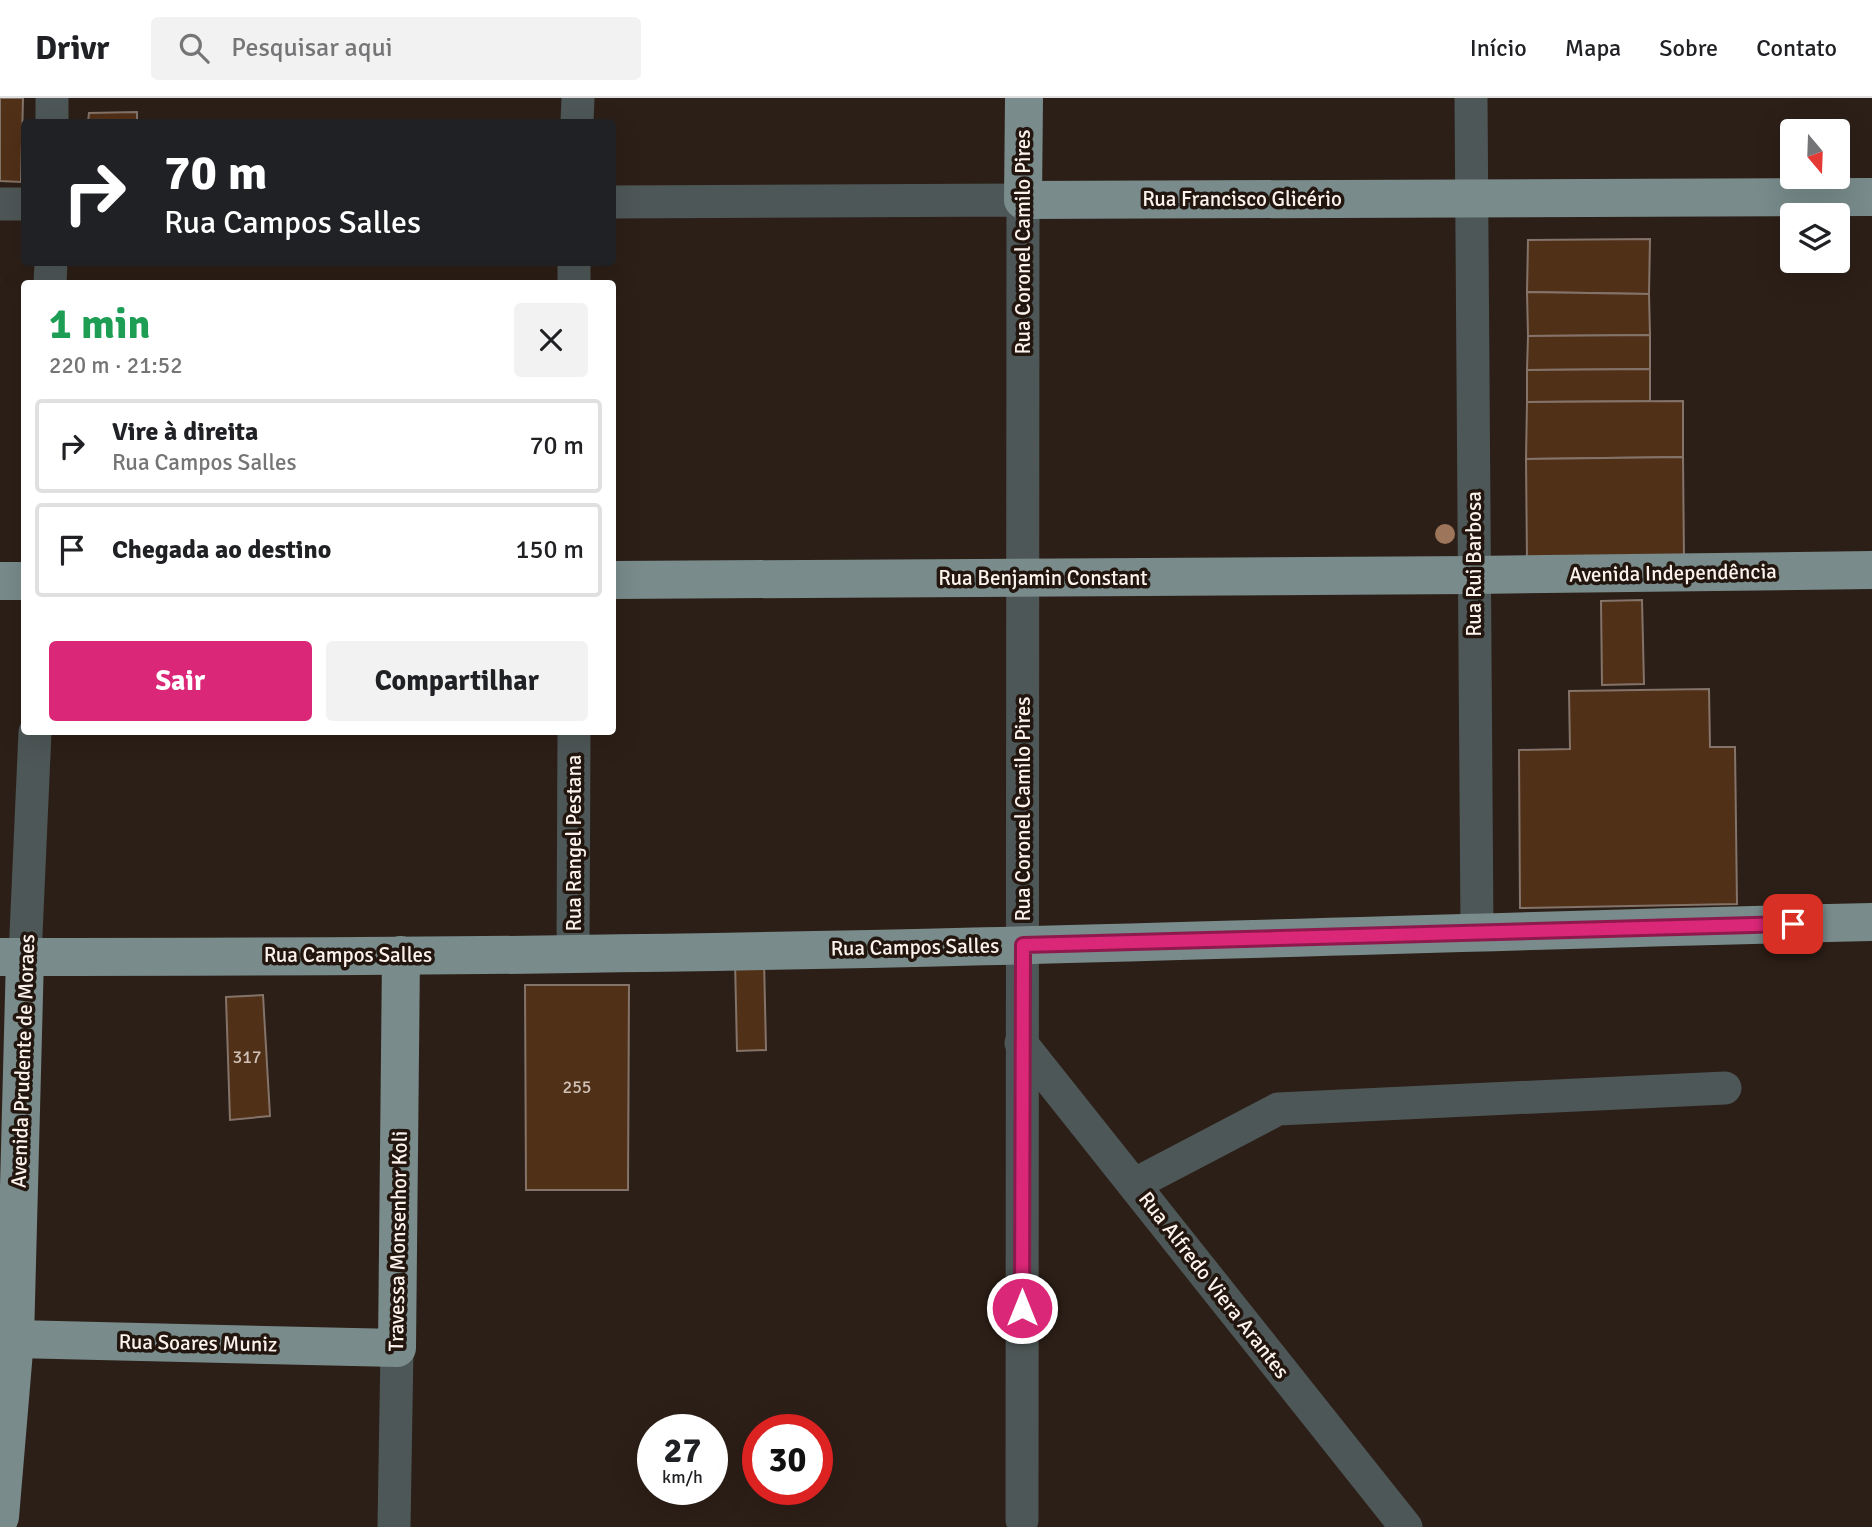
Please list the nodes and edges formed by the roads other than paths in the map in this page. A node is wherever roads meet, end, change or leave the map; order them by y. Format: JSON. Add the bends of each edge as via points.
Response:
{"nodes":[{"id":1,"x":52,"y":98,"type":"edge"},
{"id":2,"x":578,"y":98,"type":"edge"},
{"id":3,"x":1024,"y":98,"type":"edge"},
{"id":4,"x":1471,"y":98,"type":"edge"},
{"id":5,"x":52,"y":119,"type":"edge"},
{"id":6,"x":577,"y":119,"type":"edge"},
{"id":7,"x":1872,"y":197,"type":"edge"},
{"id":8,"x":1472,"y":198,"type":"junction"},
{"id":9,"x":1023,"y":200,"type":"junction"},
{"id":10,"x":616,"y":202,"type":"edge"},
{"id":11,"x":0,"y":204,"type":"edge"},
{"id":12,"x":21,"y":204,"type":"edge"},
{"id":13,"x":1872,"y":570,"type":"edge"},
{"id":14,"x":1474,"y":575,"type":"junction"},
{"id":15,"x":1022,"y":578,"type":"junction"},
{"id":16,"x":616,"y":580,"type":"edge"},
{"id":17,"x":0,"y":581,"type":"edge"},
{"id":18,"x":21,"y":581,"type":"edge"},
{"id":19,"x":35,"y":735,"type":"edge"},
{"id":20,"x":574,"y":735,"type":"edge"},
{"id":21,"x":1872,"y":922,"type":"edge"},
{"id":22,"x":1478,"y":931,"type":"junction"},
{"id":23,"x":1023,"y":945,"type":"junction"},
{"id":24,"x":573,"y":954,"type":"junction"},
{"id":25,"x":401,"y":955,"type":"junction"},
{"id":26,"x":13,"y":957,"type":"edge"},
{"id":27,"x":1021,"y":1043,"type":"junction"},
{"id":28,"x":1725,"y":1088,"type":"dead end"},
{"id":29,"x":1135,"y":1184,"type":"junction"},
{"id":30,"x":7,"y":1338,"type":"edge"},
{"id":31,"x":397,"y":1348,"type":"junction"},
{"id":32,"x":0,"y":1517,"type":"edge"},
{"id":33,"x":1022,"y":1520,"type":"dead end"},
{"id":34,"x":394,"y":1527,"type":"edge"},
{"id":35,"x":1406,"y":1527,"type":"edge"}],
"edges":[{"from":1,"to":5,"type":"street"},
{"from":2,"to":6,"type":"street"},
{"from":3,"to":9,"type":"main road","name":"Rua Coronel Camilo Pires"},
{"from":4,"to":8,"type":"street","name":"Rua Rui Barbosa"},
{"from":7,"to":8,"type":"main road","name":"Rua Francisco Glicério"},
{"from":8,"to":9,"type":"main road","name":"Rua Francisco Glicério"},
{"from":8,"to":14,"type":"street","name":"Rua Rui Barbosa"},
{"from":9,"to":10,"type":"street","name":"Rua Francisco Glicério"},
{"from":9,"to":15,"type":"street","name":"Rua Coronel Camilo Pires"},
{"from":11,"to":12,"type":"street"},
{"from":13,"to":14,"type":"main road","name":"Avenida Independência"},
{"from":14,"to":15,"type":"main road","name":"Rua Benjamin Constant"},
{"from":14,"to":22,"type":"street","name":"Rua Rui Barbosa"},
{"from":15,"to":16,"type":"main road","name":"Rua Benjamin Constant"},
{"from":15,"to":23,"type":"street","name":"Rua Coronel Camilo Pires"},
{"from":17,"to":18,"type":"main road"},
{"from":19,"to":26,"type":"street","name":"Avenida Prudente de Moraes"},
{"from":20,"to":24,"type":"street","name":"Rua Rangel Pestana"},
{"from":21,"to":22,"type":"main road","name":"Rua Campos Salles"},
{"from":22,"to":23,"type":"main road","name":"Rua Campos Salles"},
{"from":23,"to":24,"type":"main road","name":"Rua Campos Salles"},
{"from":23,"to":27,"type":"street","name":"Rua Coronel Camilo Pires"},
{"from":24,"to":25,"type":"main road","name":"Rua Campos Salles"},
{"from":25,"to":26,"type":"main road","name":"Rua Campos Salles"},
{"from":25,"to":31,"type":"main road","name":"Travessa Monsenhor Koli"},
{"from":26,"to":30,"type":"main road","name":"Avenida Prudente de Moraes"},
{"from":27,"to":29,"type":"street","name":"Rua Alfredo Viera Arantes"},
{"from":27,"to":33,"type":"street","name":"Rua Coronel Camilo Pires"},
{"from":28,"to":29,"type":"street","via":[[1278,1109]]},
{"from":29,"to":35,"type":"street","name":"Rua Alfredo Viera Arantes"},
{"from":30,"to":31,"type":"main road","name":"Rua Soares Muniz"},
{"from":30,"to":32,"type":"main road","name":"Avenida Prudente de Moraes"},
{"from":31,"to":34,"type":"street","name":"Travessa Monsenhor Koli"}]}
